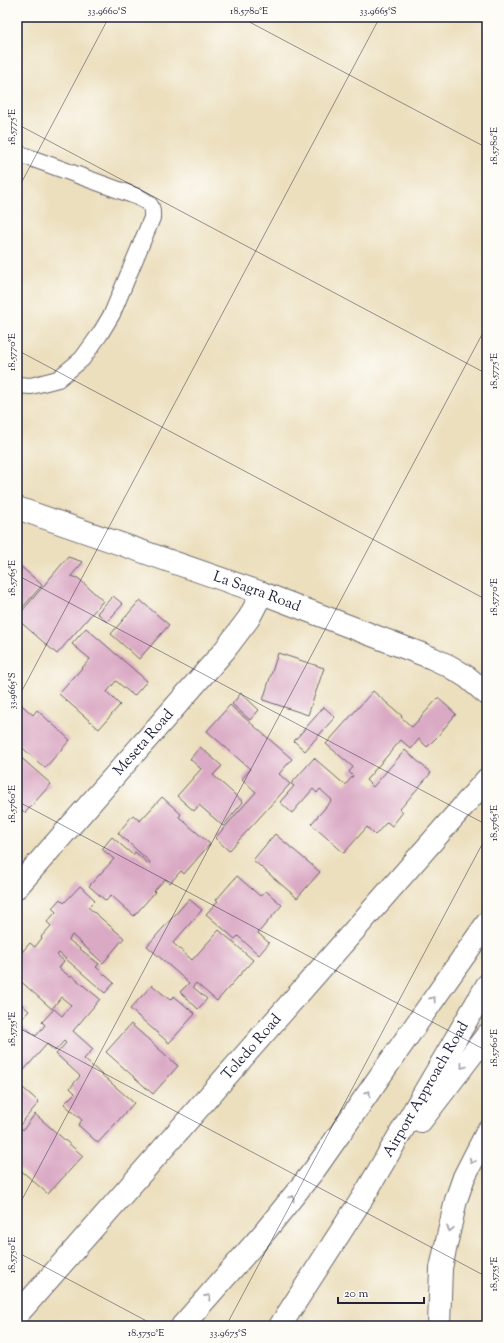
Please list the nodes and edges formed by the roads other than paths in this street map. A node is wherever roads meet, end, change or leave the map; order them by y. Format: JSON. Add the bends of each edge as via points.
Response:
{"nodes":[{"id":1,"x":17,"y":153,"type":"edge"},
{"id":2,"x":17,"y":385,"type":"edge"},
{"id":3,"x":17,"y":508,"type":"edge"},
{"id":4,"x":262,"y":593,"type":"junction"},
{"id":5,"x":487,"y":694,"type":"edge"},
{"id":6,"x":487,"y":779,"type":"edge"},
{"id":7,"x":17,"y":887,"type":"edge"},
{"id":8,"x":487,"y":923,"type":"edge"},
{"id":9,"x":487,"y":985,"type":"edge"},
{"id":10,"x":487,"y":1036,"type":"edge"},
{"id":11,"x":487,"y":1132,"type":"edge"},
{"id":12,"x":365,"y":1194,"type":"junction"},
{"id":13,"x":17,"y":1315,"type":"edge"},
{"id":14,"x":182,"y":1326,"type":"edge"},
{"id":15,"x":280,"y":1326,"type":"edge"},
{"id":16,"x":438,"y":1326,"type":"edge"}],
"edges":[{"from":1,"to":2,"type":"lane","via":[[138,197],[153,209],[152,218],[112,314],[82,359],[58,379],[31,386]]},
{"from":3,"to":4,"type":"main road","name":"La Sagra Road"},
{"from":4,"to":5,"type":"main road","name":"La Sagra Road","via":[[432,658],[467,677]]},
{"from":4,"to":7,"type":"main road","name":"Meseta Road","via":[[224,651]]},
{"from":6,"to":13,"type":"main road","name":"Toledo Road"},
{"from":14,"to":8,"type":"main road","one_way":true,"via":[[263,1234],[315,1169]]},
{"from":9,"to":12,"type":"main road","name":"Airport Approach Road"},
{"from":10,"to":12,"type":"main road","name":"Airport Approach Road","one_way":true},
{"from":11,"to":16,"type":"main road","one_way":true,"via":[[464,1177],[456,1200],[441,1268]]},
{"from":12,"to":15,"type":"main road","name":"Airport Approach Road"}]}
